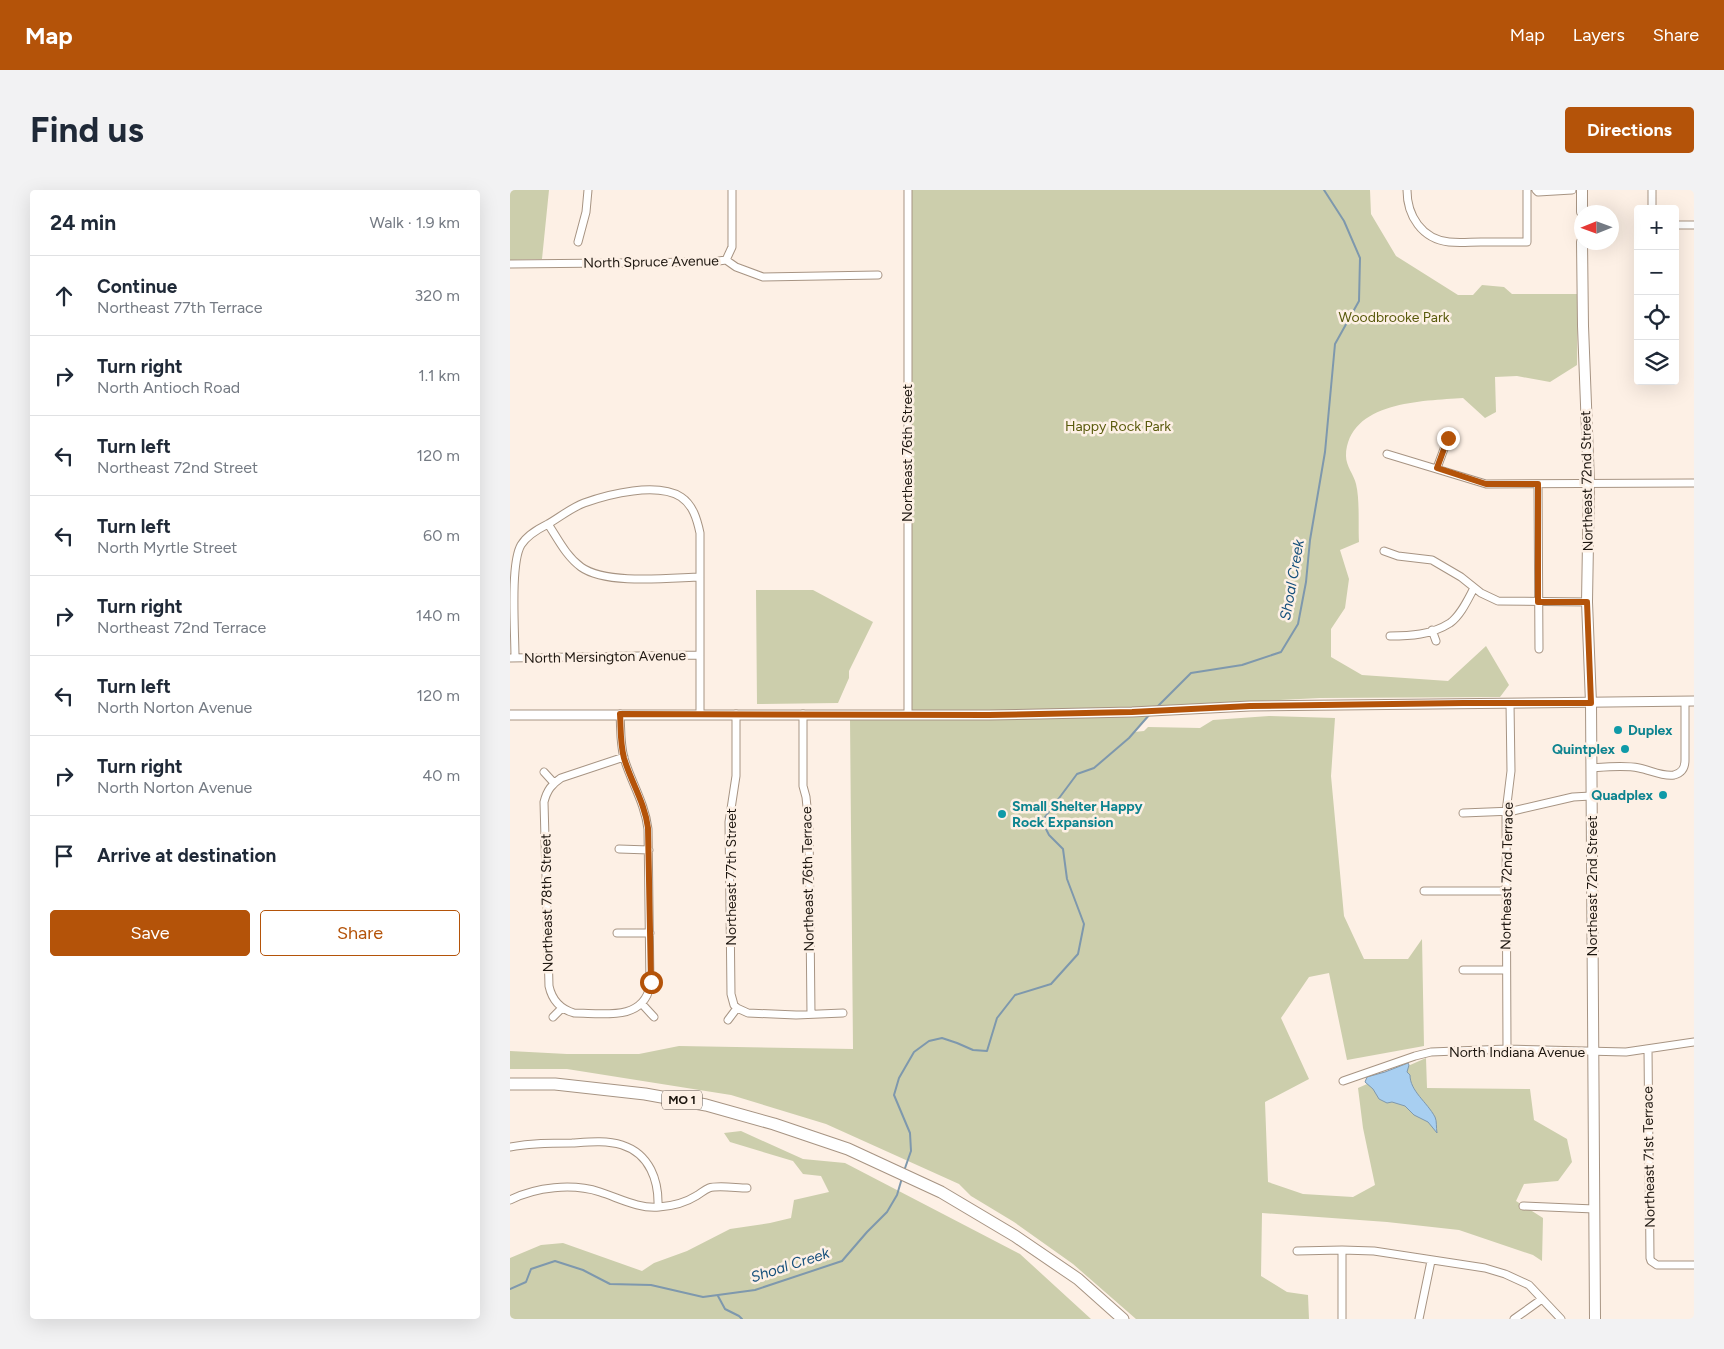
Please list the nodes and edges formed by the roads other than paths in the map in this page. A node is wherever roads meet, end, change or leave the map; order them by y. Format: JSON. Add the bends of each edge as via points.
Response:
{"nodes":[{"id":1,"x":588,"y":190,"type":"edge"},
{"id":2,"x":732,"y":190,"type":"edge"},
{"id":3,"x":908,"y":190,"type":"edge"},
{"id":4,"x":1407,"y":190,"type":"edge"},
{"id":5,"x":1527,"y":190,"type":"edge"},
{"id":6,"x":1536,"y":190,"type":"edge"},
{"id":7,"x":1572,"y":190,"type":"edge"},
{"id":8,"x":1582,"y":190,"type":"edge"},
{"id":9,"x":1652,"y":190,"type":"edge"},
{"id":10,"x":1582,"y":205,"type":"edge"},
{"id":11,"x":1652,"y":205,"type":"edge"},
{"id":12,"x":1679,"y":225,"type":"edge"},
{"id":13,"x":1694,"y":225,"type":"edge"},
{"id":14,"x":578,"y":242,"type":"dead end"},
{"id":15,"x":1582,"y":250,"type":"edge"},
{"id":16,"x":726,"y":260,"type":"junction"},
{"id":17,"x":510,"y":264,"type":"edge"},
{"id":18,"x":878,"y":275,"type":"dead end"},
{"id":19,"x":1448,"y":438,"type":"dead end"},
{"id":20,"x":1387,"y":454,"type":"dead end"},
{"id":21,"x":1437,"y":468,"type":"junction"},
{"id":22,"x":1694,"y":483,"type":"edge"},
{"id":23,"x":1538,"y":484,"type":"junction"},
{"id":24,"x":1589,"y":484,"type":"junction"},
{"id":25,"x":548,"y":524,"type":"junction"},
{"id":26,"x":1384,"y":551,"type":"dead end"},
{"id":27,"x":700,"y":577,"type":"junction"},
{"id":28,"x":1474,"y":588,"type":"junction"},
{"id":29,"x":1538,"y":602,"type":"junction"},
{"id":30,"x":1587,"y":602,"type":"junction"},
{"id":31,"x":1432,"y":630,"type":"junction"},
{"id":32,"x":1390,"y":636,"type":"dead end"},
{"id":33,"x":1436,"y":641,"type":"dead end"},
{"id":34,"x":1539,"y":649,"type":"dead end"},
{"id":35,"x":700,"y":655,"type":"junction"},
{"id":36,"x":512,"y":658,"type":"edge"},
{"id":37,"x":1690,"y":701,"type":"edge"},
{"id":38,"x":1510,"y":703,"type":"junction"},
{"id":39,"x":1591,"y":703,"type":"junction"},
{"id":40,"x":620,"y":714,"type":"junction"},
{"id":41,"x":700,"y":714,"type":"junction"},
{"id":42,"x":736,"y":714,"type":"junction"},
{"id":43,"x":803,"y":714,"type":"junction"},
{"id":44,"x":510,"y":715,"type":"edge"},
{"id":45,"x":908,"y":715,"type":"junction"},
{"id":46,"x":624,"y":757,"type":"junction"},
{"id":47,"x":1591,"y":768,"type":"junction"},
{"id":48,"x":544,"y":772,"type":"dead end"},
{"id":49,"x":554,"y":783,"type":"junction"},
{"id":50,"x":1592,"y":796,"type":"junction"},
{"id":51,"x":1506,"y":812,"type":"junction"},
{"id":52,"x":1463,"y":813,"type":"dead end"},
{"id":53,"x":619,"y":850,"type":"dead end"},
{"id":54,"x":649,"y":850,"type":"junction"},
{"id":55,"x":1506,"y":891,"type":"junction"},
{"id":56,"x":1424,"y":892,"type":"dead end"},
{"id":57,"x":617,"y":933,"type":"dead end"},
{"id":58,"x":650,"y":933,"type":"junction"},
{"id":59,"x":1463,"y":970,"type":"dead end"},
{"id":60,"x":1506,"y":970,"type":"junction"},
{"id":61,"x":642,"y":1004,"type":"junction"},
{"id":62,"x":562,"y":1008,"type":"junction"},
{"id":63,"x":738,"y":1008,"type":"junction"},
{"id":64,"x":844,"y":1013,"type":"dead end"},
{"id":65,"x":811,"y":1014,"type":"junction"},
{"id":66,"x":554,"y":1017,"type":"dead end"},
{"id":67,"x":654,"y":1017,"type":"dead end"},
{"id":68,"x":728,"y":1020,"type":"dead end"},
{"id":69,"x":1694,"y":1042,"type":"edge"},
{"id":70,"x":1507,"y":1049,"type":"junction"},
{"id":71,"x":1648,"y":1049,"type":"junction"},
{"id":72,"x":1593,"y":1051,"type":"junction"},
{"id":73,"x":1343,"y":1080,"type":"dead end"},
{"id":74,"x":510,"y":1084,"type":"edge"},
{"id":75,"x":510,"y":1147,"type":"edge"},
{"id":76,"x":747,"y":1188,"type":"dead end"},
{"id":77,"x":510,"y":1200,"type":"edge"},
{"id":78,"x":1522,"y":1206,"type":"dead end"},
{"id":79,"x":658,"y":1208,"type":"junction"},
{"id":80,"x":1594,"y":1209,"type":"junction"},
{"id":81,"x":1342,"y":1250,"type":"junction"},
{"id":82,"x":1297,"y":1251,"type":"dead end"},
{"id":83,"x":1432,"y":1261,"type":"junction"},
{"id":84,"x":1694,"y":1265,"type":"edge"},
{"id":85,"x":1542,"y":1299,"type":"junction"},
{"id":86,"x":1123,"y":1319,"type":"edge"},
{"id":87,"x":1342,"y":1319,"type":"edge"},
{"id":88,"x":1419,"y":1319,"type":"edge"},
{"id":89,"x":1514,"y":1319,"type":"edge"},
{"id":90,"x":1561,"y":1319,"type":"edge"},
{"id":91,"x":1595,"y":1319,"type":"edge"}],
"edges":[{"from":1,"to":14,"type":"street"},
{"from":2,"to":16,"type":"street","via":[[732,247]]},
{"from":3,"to":45,"type":"street","name":"Northeast 76th Street"},
{"from":4,"to":5,"type":"street","via":[[1411,214],[1420,227],[1440,240],[1528,242]]},
{"from":6,"to":7,"type":"street"},
{"from":8,"to":10,"type":"main road"},
{"from":9,"to":11,"type":"street"},
{"from":12,"to":13,"type":"street"},
{"from":15,"to":24,"type":"main road","name":"Northeast 72nd Street"},
{"from":16,"to":17,"type":"street","name":"North Spruce Avenue"},
{"from":16,"to":18,"type":"street","name":"North Spruce Avenue","via":[[763,277]]},
{"from":19,"to":21,"type":"street"},
{"from":20,"to":21,"type":"street"},
{"from":21,"to":23,"type":"street","via":[[1486,484]]},
{"from":22,"to":24,"type":"street"},
{"from":23,"to":24,"type":"street"},
{"from":23,"to":29,"type":"street"},
{"from":24,"to":30,"type":"main road","name":"Northeast 72nd Street"},
{"from":25,"to":27,"type":"street","via":[[572,559],[588,572],[622,579]]},
{"from":25,"to":27,"type":"street","via":[[585,503],[628,492],[671,492],[689,503],[697,520]]},
{"from":25,"to":36,"type":"street","via":[[522,544],[514,566]]},
{"from":26,"to":28,"type":"street","via":[[1432,560]]},
{"from":27,"to":35,"type":"street"},
{"from":28,"to":29,"type":"street","via":[[1498,601]]},
{"from":28,"to":31,"type":"street","via":[[1450,622]]},
{"from":29,"to":30,"type":"street"},
{"from":29,"to":34,"type":"street"},
{"from":30,"to":39,"type":"main road","name":"Northeast 72nd Street"},
{"from":31,"to":32,"type":"street","via":[[1419,635]]},
{"from":31,"to":33,"type":"street"},
{"from":35,"to":36,"type":"street","name":"North Mersington Avenue"},
{"from":35,"to":41,"type":"street"},
{"from":37,"to":39,"type":"street"},
{"from":37,"to":47,"type":"street","via":[[1685,767],[1682,771],[1675,775],[1637,768]]},
{"from":38,"to":39,"type":"street"},
{"from":38,"to":45,"type":"street"},
{"from":38,"to":51,"type":"street","name":"Northeast 72nd Terrace","via":[[1511,771]]},
{"from":39,"to":47,"type":"main road","name":"Northeast 72nd Street"},
{"from":40,"to":41,"type":"street"},
{"from":40,"to":44,"type":"street"},
{"from":40,"to":46,"type":"street"},
{"from":41,"to":42,"type":"street"},
{"from":42,"to":43,"type":"street"},
{"from":42,"to":63,"type":"street","name":"Northeast 77th Street","via":[[736,776],[729,822],[731,994],[732,1002]]},
{"from":43,"to":45,"type":"street"},
{"from":43,"to":65,"type":"street","name":"Northeast 76th Terrace","via":[[803,786],[809,827]]},
{"from":46,"to":49,"type":"street"},
{"from":46,"to":54,"type":"street","via":[[643,804]]},
{"from":47,"to":50,"type":"main road","name":"Northeast 72nd Street"},
{"from":48,"to":49,"type":"street"},
{"from":49,"to":62,"type":"street","name":"Northeast 78th Street","via":[[544,802],[549,986],[552,997]]},
{"from":50,"to":51,"type":"street"},
{"from":50,"to":72,"type":"main road","name":"Northeast 72nd Street"},
{"from":51,"to":52,"type":"street"},
{"from":51,"to":55,"type":"street","name":"Northeast 72nd Terrace"},
{"from":53,"to":54,"type":"street"},
{"from":54,"to":58,"type":"street"},
{"from":55,"to":56,"type":"street"},
{"from":55,"to":60,"type":"street","name":"Northeast 72nd Terrace"},
{"from":57,"to":58,"type":"street"},
{"from":58,"to":61,"type":"street","via":[[650,986]]},
{"from":59,"to":60,"type":"street"},
{"from":60,"to":70,"type":"street","name":"Northeast 72nd Terrace"},
{"from":61,"to":62,"type":"street","via":[[624,1013],[574,1013]]},
{"from":61,"to":67,"type":"street"},
{"from":62,"to":66,"type":"street"},
{"from":63,"to":65,"type":"street","via":[[748,1013]]},
{"from":63,"to":68,"type":"street"},
{"from":64,"to":65,"type":"street"},
{"from":69,"to":71,"type":"street","name":"North Indiana Avenue"},
{"from":70,"to":72,"type":"street","name":"North Indiana Avenue"},
{"from":70,"to":73,"type":"street","name":"North Indiana Avenue","via":[[1431,1052]]},
{"from":71,"to":72,"type":"street","name":"North Indiana Avenue"},
{"from":71,"to":84,"type":"street","name":"Northeast 71st Terrace","via":[[1650,1258],[1657,1265]]},
{"from":72,"to":80,"type":"main road","name":"Northeast 72nd Street"},
{"from":74,"to":86,"type":"main road","number":"MO 1","via":[[555,1084],[706,1105],[848,1149],[941,1192],[1015,1236],[1078,1279]]},
{"from":75,"to":79,"type":"street","via":[[532,1143],[622,1145],[639,1154],[652,1169],[657,1184]]},
{"from":76,"to":79,"type":"street","via":[[710,1188],[678,1204]]},
{"from":77,"to":79,"type":"street","via":[[521,1194],[571,1187]]},
{"from":78,"to":80,"type":"street"},
{"from":80,"to":91,"type":"main road","name":"Northeast 72nd Street"},
{"from":81,"to":82,"type":"street"},
{"from":81,"to":83,"type":"street","via":[[1374,1251]]},
{"from":81,"to":87,"type":"street"},
{"from":83,"to":85,"type":"street","via":[[1485,1268],[1504,1274],[1529,1285]]},
{"from":83,"to":88,"type":"street"},
{"from":85,"to":89,"type":"street"},
{"from":85,"to":90,"type":"street"}]}
